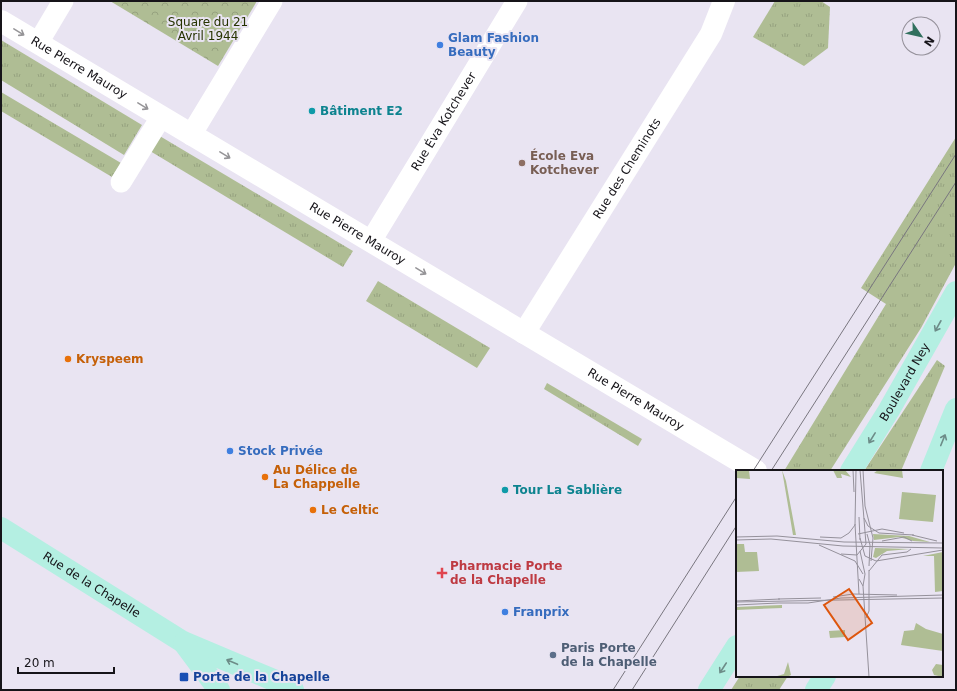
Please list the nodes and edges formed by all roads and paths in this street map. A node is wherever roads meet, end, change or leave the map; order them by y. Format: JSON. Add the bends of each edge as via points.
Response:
{"nodes":[{"id":1,"x":63,"y":1,"type":"edge"},
{"id":2,"x":272,"y":1,"type":"edge"},
{"id":3,"x":516,"y":1,"type":"edge"},
{"id":4,"x":724,"y":1,"type":"edge"},
{"id":5,"x":1,"y":20,"type":"edge"},
{"id":6,"x":38,"y":43,"type":"junction"},
{"id":7,"x":161,"y":117,"type":"junction"},
{"id":8,"x":191,"y":135,"type":"junction"},
{"id":9,"x":121,"y":182,"type":"dead end"},
{"id":10,"x":371,"y":241,"type":"junction"},
{"id":11,"x":956,"y":292,"type":"edge"},
{"id":12,"x":524,"y":333,"type":"junction"},
{"id":13,"x":956,"y":409,"type":"edge"},
{"id":14,"x":754,"y":470,"type":"edge"},
{"id":15,"x":852,"y":470,"type":"edge"},
{"id":16,"x":931,"y":470,"type":"edge"},
{"id":17,"x":1,"y":528,"type":"edge"},
{"id":18,"x":183,"y":642,"type":"junction"},
{"id":19,"x":736,"y":648,"type":"edge"},
{"id":20,"x":824,"y":677,"type":"edge"},
{"id":21,"x":219,"y":690,"type":"edge"},
{"id":22,"x":293,"y":690,"type":"edge"},
{"id":23,"x":709,"y":690,"type":"edge"},
{"id":24,"x":816,"y":690,"type":"edge"}],
"edges":[{"from":1,"to":6,"type":"street"},
{"from":2,"to":8,"type":"street"},
{"from":3,"to":10,"type":"street","name":"Rue Éva Kotchever"},
{"from":4,"to":12,"type":"street","name":"Rue des Cheminots","via":[[711,34]]},
{"from":5,"to":6,"type":"street","name":"Rue Pierre Mauroy","one_way":true},
{"from":6,"to":7,"type":"street","name":"Rue Pierre Mauroy","one_way":true},
{"from":7,"to":8,"type":"street","name":"Rue Pierre Mauroy"},
{"from":7,"to":9,"type":"street"},
{"from":8,"to":10,"type":"street","name":"Rue Pierre Mauroy","one_way":true},
{"from":10,"to":12,"type":"street","name":"Rue Pierre Mauroy","one_way":true},
{"from":11,"to":15,"type":"main road","name":"Boulevard Ney","one_way":true,"via":[[893,404]]},
{"from":12,"to":14,"type":"street","name":"Rue Pierre Mauroy"},
{"from":16,"to":13,"type":"main road","one_way":true},
{"from":17,"to":18,"type":"main road","name":"Rue de la Chapelle"},
{"from":18,"to":21,"type":"main road","name":"Rue de la Chapelle"},
{"from":22,"to":18,"type":"main road","name":"Rue de la Chapelle","one_way":true},
{"from":19,"to":23,"type":"main road","one_way":true},
{"from":20,"to":24,"type":"main road"}]}
